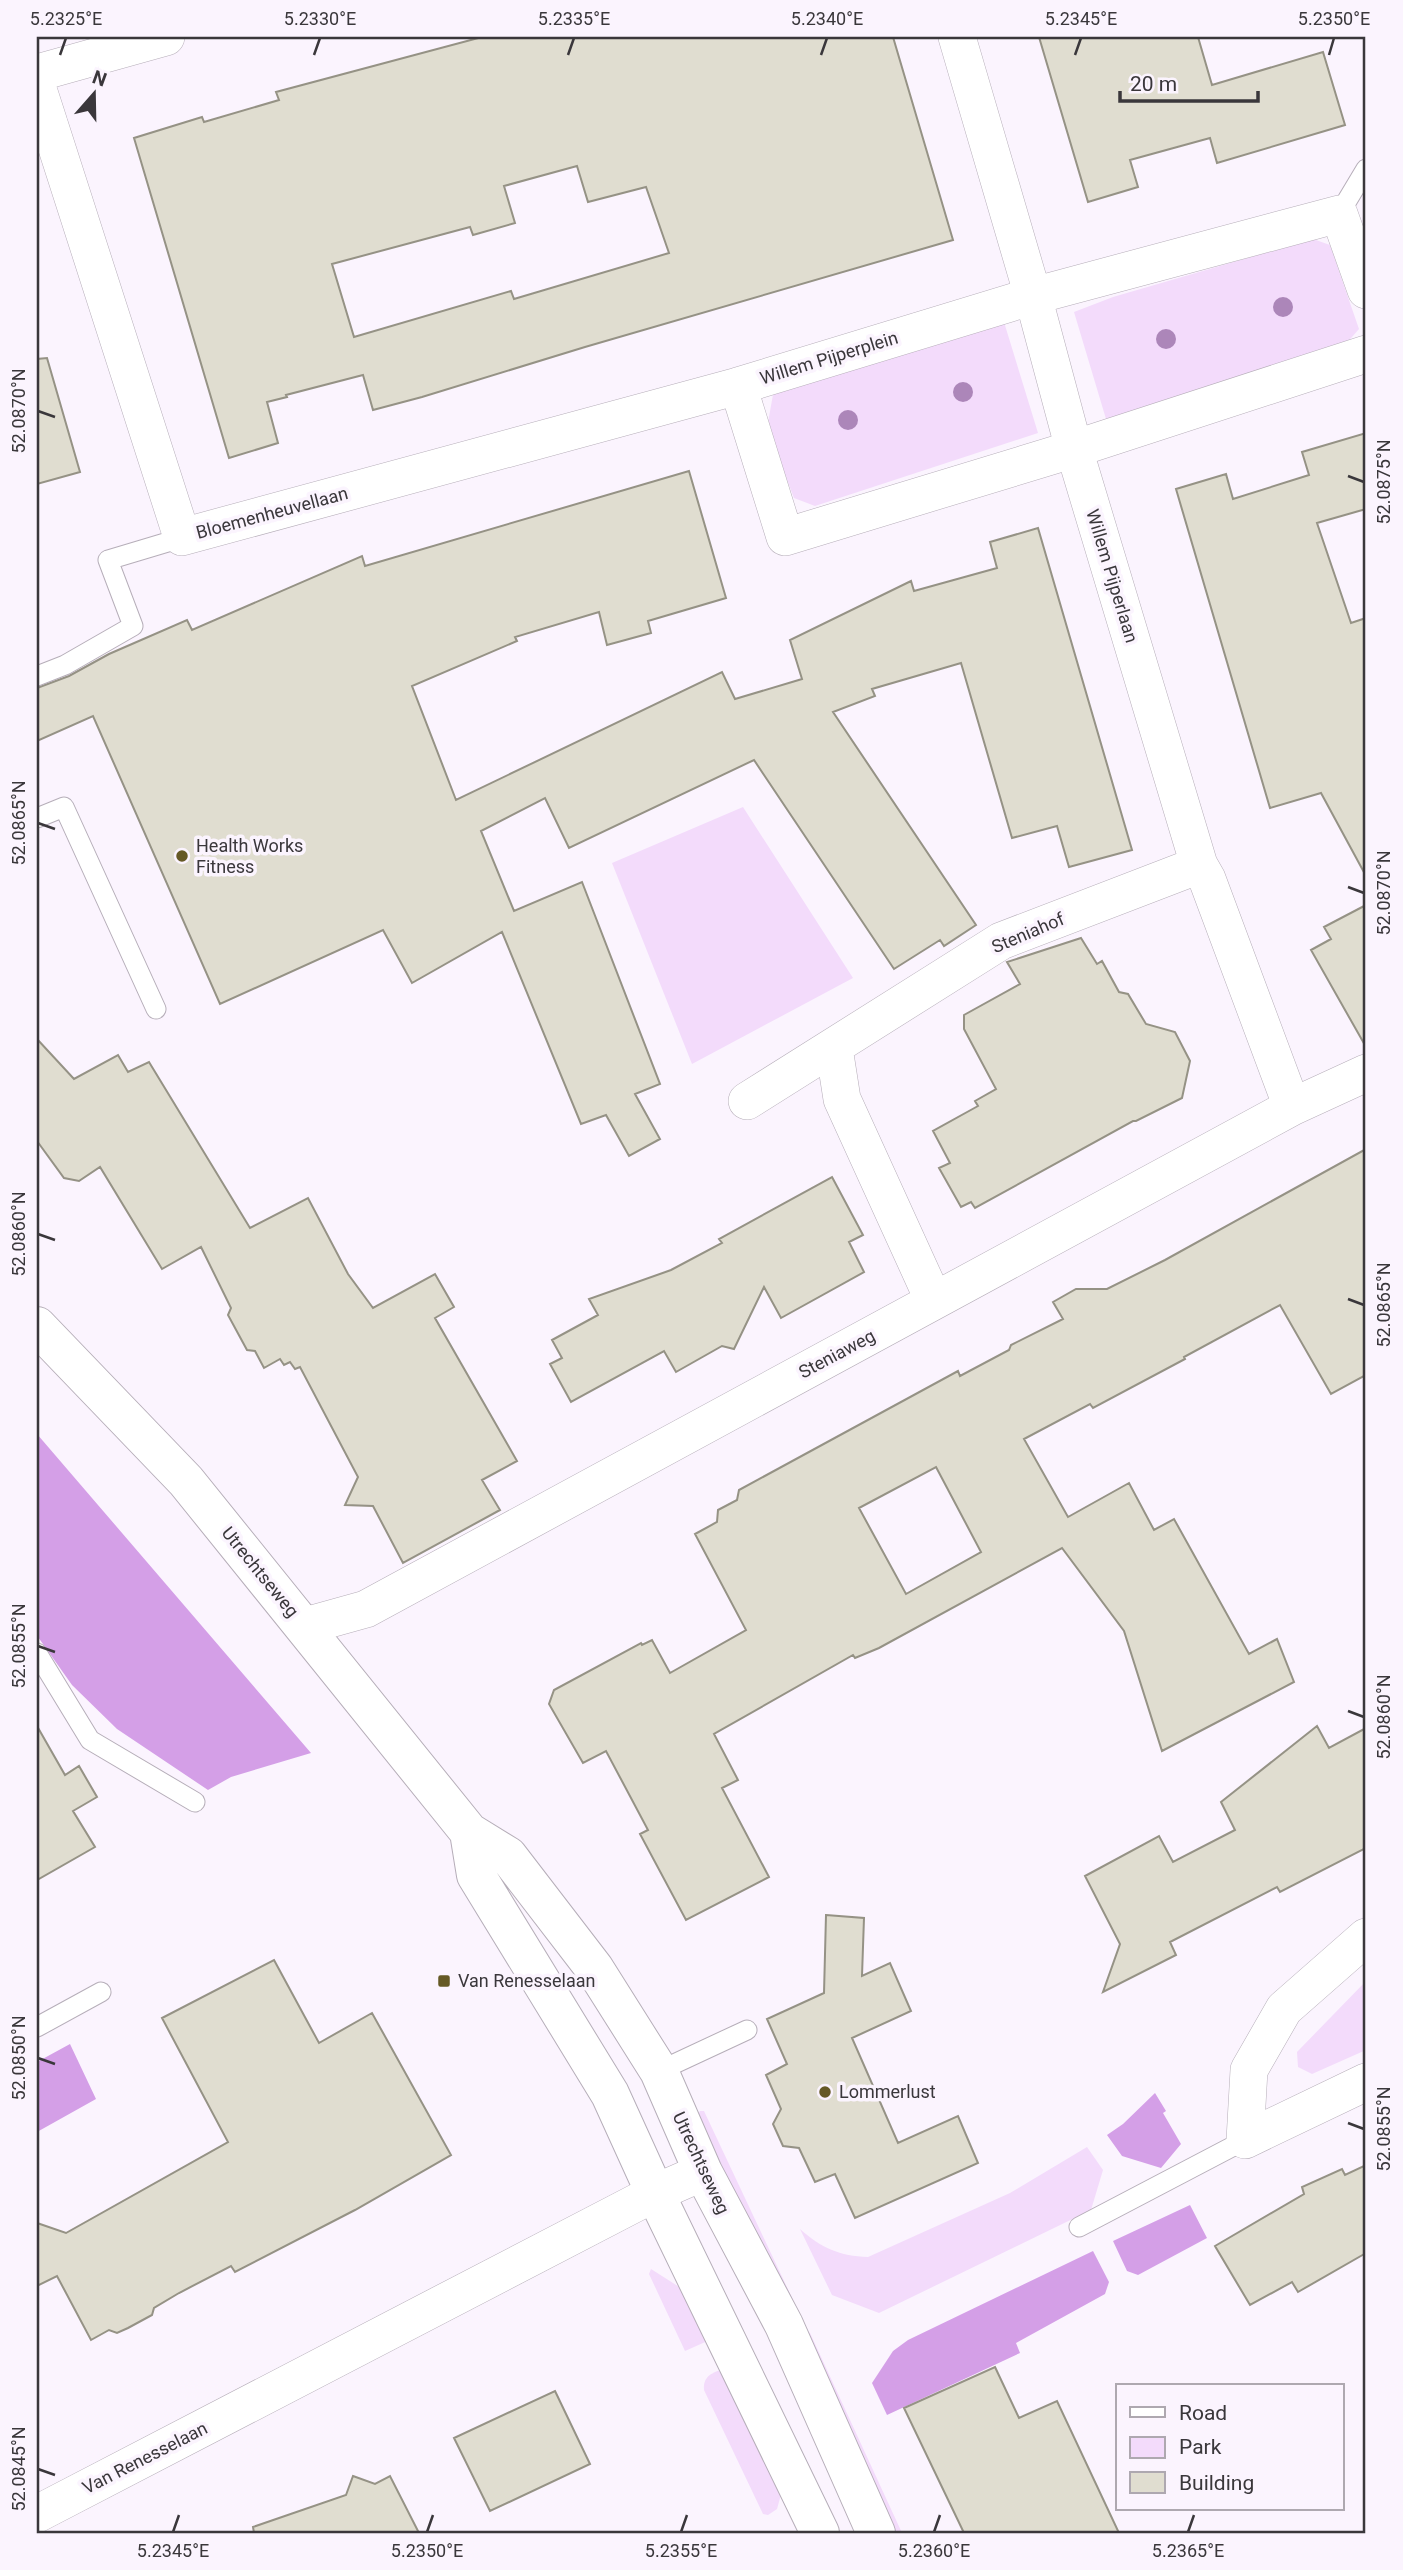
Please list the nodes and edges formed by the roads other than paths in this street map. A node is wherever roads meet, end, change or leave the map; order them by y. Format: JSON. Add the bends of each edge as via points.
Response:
{"nodes":[{"id":1,"x":166,"y":37,"type":"edge"},
{"id":2,"x":957,"y":37,"type":"edge"},
{"id":3,"x":37,"y":73,"type":"edge"},
{"id":4,"x":37,"y":86,"type":"edge"},
{"id":5,"x":1366,"y":169,"type":"edge"},
{"id":6,"x":1339,"y":214,"type":"junction"},
{"id":7,"x":1366,"y":289,"type":"edge"},
{"id":8,"x":1033,"y":296,"type":"junction"},
{"id":9,"x":1366,"y":354,"type":"edge"},
{"id":10,"x":738,"y":386,"type":"junction"},
{"id":11,"x":1074,"y":449,"type":"junction"},
{"id":12,"x":188,"y":536,"type":"junction"},
{"id":13,"x":37,"y":676,"type":"edge"},
{"id":14,"x":37,"y":818,"type":"edge"},
{"id":15,"x":1199,"y":866,"type":"junction"},
{"id":16,"x":156,"y":1009,"type":"dead end"},
{"id":17,"x":834,"y":1048,"type":"junction"},
{"id":18,"x":1366,"y":1073,"type":"edge"},
{"id":19,"x":747,"y":1101,"type":"dead end"},
{"id":20,"x":1292,"y":1108,"type":"junction"},
{"id":21,"x":934,"y":1301,"type":"junction"},
{"id":22,"x":37,"y":1326,"type":"edge"},
{"id":23,"x":305,"y":1626,"type":"junction"},
{"id":24,"x":37,"y":1653,"type":"edge"},
{"id":25,"x":195,"y":1802,"type":"dead end"},
{"id":26,"x":469,"y":1832,"type":"junction"},
{"id":27,"x":1366,"y":1937,"type":"edge"},
{"id":28,"x":101,"y":1992,"type":"dead end"},
{"id":29,"x":37,"y":2027,"type":"edge"},
{"id":30,"x":747,"y":2030,"type":"dead end"},
{"id":31,"x":659,"y":2071,"type":"junction"},
{"id":32,"x":1366,"y":2082,"type":"edge"},
{"id":33,"x":1245,"y":2140,"type":"junction"},
{"id":34,"x":703,"y":2172,"type":"junction"},
{"id":35,"x":655,"y":2193,"type":"junction"},
{"id":36,"x":1079,"y":2227,"type":"dead end"},
{"id":37,"x":37,"y":2514,"type":"edge"},
{"id":38,"x":820,"y":2533,"type":"edge"},
{"id":39,"x":876,"y":2533,"type":"edge"}],
"edges":[{"from":1,"to":3,"type":"street"},
{"from":2,"to":8,"type":"street","name":"Willem Pijperlaan"},
{"from":4,"to":12,"type":"street","name":"Bloemenheuvellaan","via":[[183,537]]},
{"from":5,"to":6,"type":"lane"},
{"from":6,"to":7,"type":"street"},
{"from":6,"to":8,"type":"street","name":"Willem Pijperplein"},
{"from":8,"to":10,"type":"street","name":"Willem Pijperplein"},
{"from":8,"to":11,"type":"street","name":"Willem Pijperlaan"},
{"from":9,"to":11,"type":"street","name":"Willem Pijperplein"},
{"from":10,"to":11,"type":"street","name":"Willem Pijperplein","via":[[785,537]]},
{"from":10,"to":12,"type":"street","name":"Bloemenheuvellaan"},
{"from":11,"to":15,"type":"street","name":"Willem Pijperlaan"},
{"from":12,"to":13,"type":"lane","via":[[108,560],[133,626]]},
{"from":14,"to":16,"type":"lane","via":[[64,807]]},
{"from":15,"to":17,"type":"street","name":"Steniahof","via":[[1001,942]]},
{"from":15,"to":20,"type":"street","name":"Willem Pijperlaan"},
{"from":17,"to":19,"type":"street","name":"Steniahof"},
{"from":17,"to":21,"type":"street","via":[[842,1099]]},
{"from":18,"to":20,"type":"street","name":"Steniaweg"},
{"from":20,"to":21,"type":"street","name":"Steniaweg"},
{"from":21,"to":23,"type":"street","name":"Steniaweg","via":[[366,1609]]},
{"from":22,"to":23,"type":"main road","name":"Utrechtseweg","via":[[186,1481]]},
{"from":23,"to":26,"type":"main road","name":"Utrechtseweg"},
{"from":24,"to":25,"type":"lane","via":[[90,1740]]},
{"from":26,"to":31,"type":"main road","name":"Utrechtseweg","via":[[508,1856],[594,1968]]},
{"from":26,"to":35,"type":"main road","name":"Utrechtseweg","via":[[477,1875],[610,2095]]},
{"from":27,"to":33,"type":"street","via":[[1284,2009],[1249,2070]]},
{"from":28,"to":29,"type":"lane"},
{"from":30,"to":31,"type":"lane"},
{"from":31,"to":34,"type":"main road","name":"Utrechtseweg"},
{"from":32,"to":33,"type":"street"},
{"from":33,"to":36,"type":"lane"},
{"from":34,"to":35,"type":"street","name":"Van Renesselaan"},
{"from":34,"to":39,"type":"main road","name":"Utrechtseweg","via":[[784,2325]]},
{"from":35,"to":37,"type":"street","name":"Van Renesselaan"},
{"from":35,"to":38,"type":"main road","name":"Utrechtseweg"}]}
